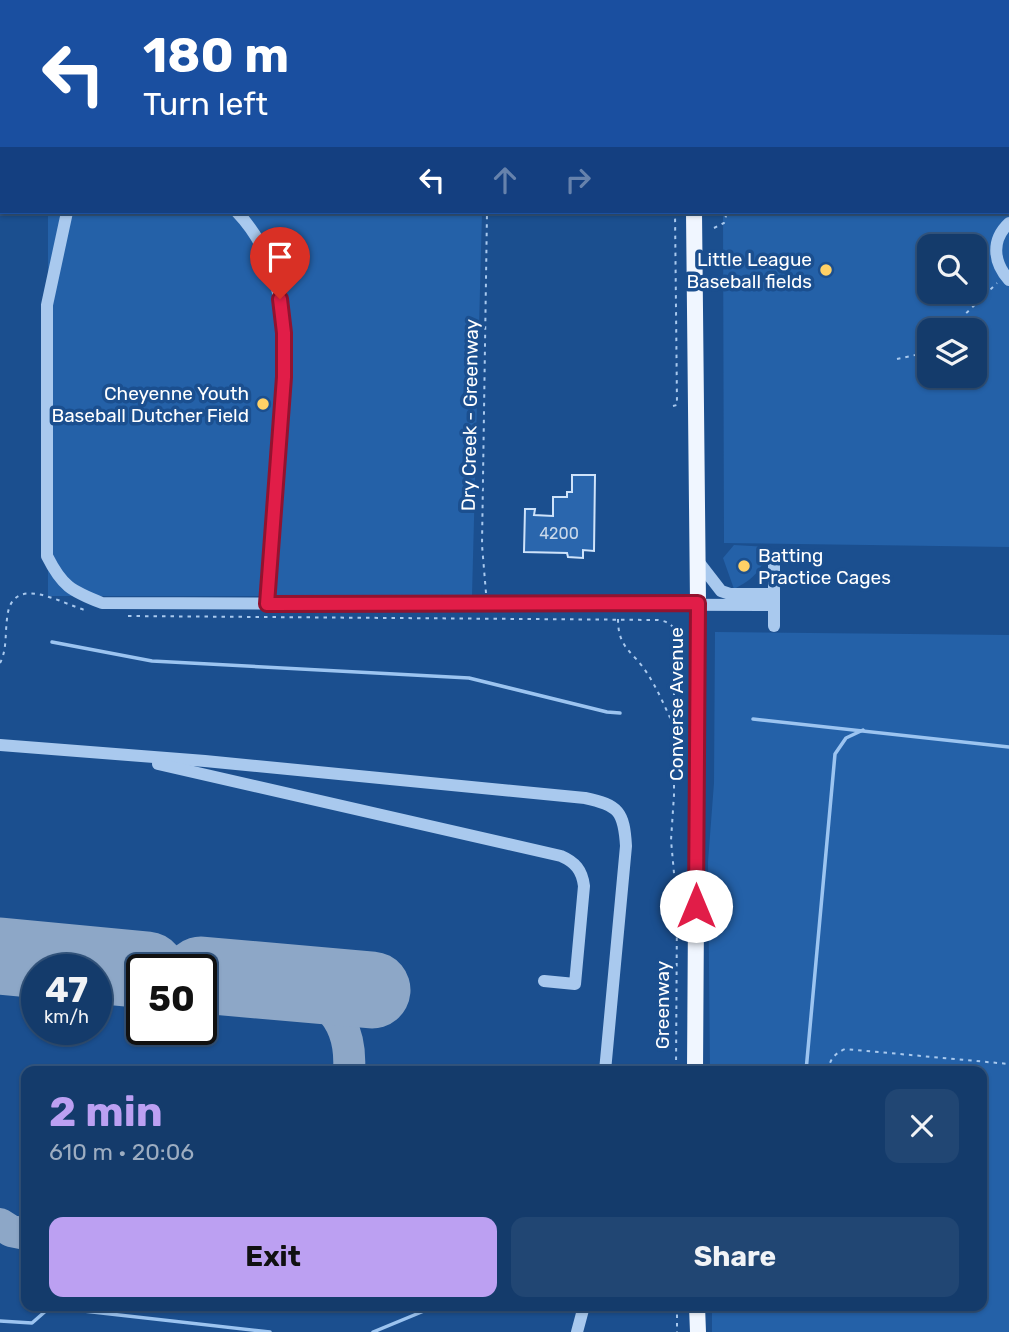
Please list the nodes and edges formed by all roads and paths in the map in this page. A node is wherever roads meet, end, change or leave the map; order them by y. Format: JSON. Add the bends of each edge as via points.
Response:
{"nodes":[{"id":1,"x":67,"y":214,"type":"edge"},
{"id":2,"x":239,"y":214,"type":"edge"},
{"id":3,"x":487,"y":214,"type":"edge"},
{"id":4,"x":675,"y":214,"type":"edge"},
{"id":5,"x":694,"y":214,"type":"edge"},
{"id":6,"x":726,"y":214,"type":"edge"},
{"id":7,"x":1009,"y":223,"type":"edge"},
{"id":8,"x":714,"y":228,"type":"dead end"},
{"id":9,"x":1007,"y":278,"type":"edge"},
{"id":10,"x":961,"y":318,"type":"edge"},
{"id":11,"x":917,"y":356,"type":"edge"},
{"id":12,"x":897,"y":359,"type":"dead end"},
{"id":13,"x":673,"y":406,"type":"dead end"},
{"id":14,"x":697,"y":560,"type":"junction"},
{"id":15,"x":774,"y":562,"type":"dead end"},
{"id":16,"x":774,"y":600,"type":"junction"},
{"id":17,"x":698,"y":603,"type":"junction"},
{"id":18,"x":267,"y":604,"type":"junction"},
{"id":19,"x":486,"y":604,"type":"junction"},
{"id":20,"x":619,"y":604,"type":"junction"},
{"id":21,"x":486,"y":618,"type":"joint"},
{"id":22,"x":618,"y":620,"type":"junction"},
{"id":23,"x":774,"y":626,"type":"dead end"},
{"id":24,"x":674,"y":725,"type":"junction"},
{"id":25,"x":0,"y":745,"type":"edge"},
{"id":26,"x":116,"y":755,"type":"junction"},
{"id":27,"x":544,"y":981,"type":"dead end"},
{"id":28,"x":1009,"y":1064,"type":"edge"},
{"id":29,"x":605,"y":1066,"type":"edge"},
{"id":30,"x":676,"y":1066,"type":"edge"},
{"id":31,"x":695,"y":1066,"type":"edge"},
{"id":32,"x":829,"y":1066,"type":"edge"},
{"id":33,"x":583,"y":1311,"type":"edge"},
{"id":34,"x":677,"y":1311,"type":"edge"},
{"id":35,"x":697,"y":1311,"type":"edge"},
{"id":36,"x":577,"y":1332,"type":"edge"},
{"id":37,"x":677,"y":1332,"type":"edge"},
{"id":38,"x":698,"y":1332,"type":"edge"}],
"edges":[{"from":1,"to":18,"type":"lane","via":[[47,305],[47,555],[59,579],[75,593],[102,603]]},
{"from":2,"to":18,"type":"lane","via":[[266,253],[280,299],[284,333]]},
{"from":3,"to":19,"type":"path","name":"Dry Creek - Greenway","via":[[482,545]]},
{"from":4,"to":13,"type":"path","via":[[677,405]]},
{"from":5,"to":14,"type":"main road","name":"Converse Avenue"},
{"from":6,"to":8,"type":"path","via":[[724,223]]},
{"from":7,"to":9,"type":"lane","via":[[995,253]]},
{"from":9,"to":10,"type":"path"},
{"from":11,"to":12,"type":"path"},
{"from":14,"to":16,"type":"lane","via":[[720,591]]},
{"from":14,"to":17,"type":"main road","name":"Converse Avenue"},
{"from":15,"to":16,"type":"lane"},
{"from":16,"to":17,"type":"lane","via":[[723,606]]},
{"from":16,"to":23,"type":"lane"},
{"from":17,"to":20,"type":"lane"},
{"from":17,"to":31,"type":"main road","name":"Converse Avenue"},
{"from":18,"to":19,"type":"lane"},
{"from":19,"to":20,"type":"lane"},
{"from":19,"to":21,"type":"path","name":"Dry Creek - Greenway"},
{"from":20,"to":22,"type":"path"},
{"from":21,"to":22,"type":"path","name":"Greenway"},
{"from":22,"to":24,"type":"path","via":[[622,642],[647,672]]},
{"from":22,"to":24,"type":"path","name":"Greenway","via":[[664,621],[676,630]]},
{"from":24,"to":30,"type":"path","name":"Greenway","via":[[671,839],[677,906]]},
{"from":25,"to":26,"type":"lane"},
{"from":26,"to":27,"type":"lane","via":[[570,861],[583,876],[584,886],[575,984]]},
{"from":26,"to":29,"type":"lane","via":[[585,799],[617,809],[625,825],[626,846]]},
{"from":28,"to":32,"type":"path","via":[[845,1049],[835,1054]]},
{"from":33,"to":36,"type":"lane"},
{"from":34,"to":37,"type":"path"},
{"from":35,"to":38,"type":"main road"}]}
